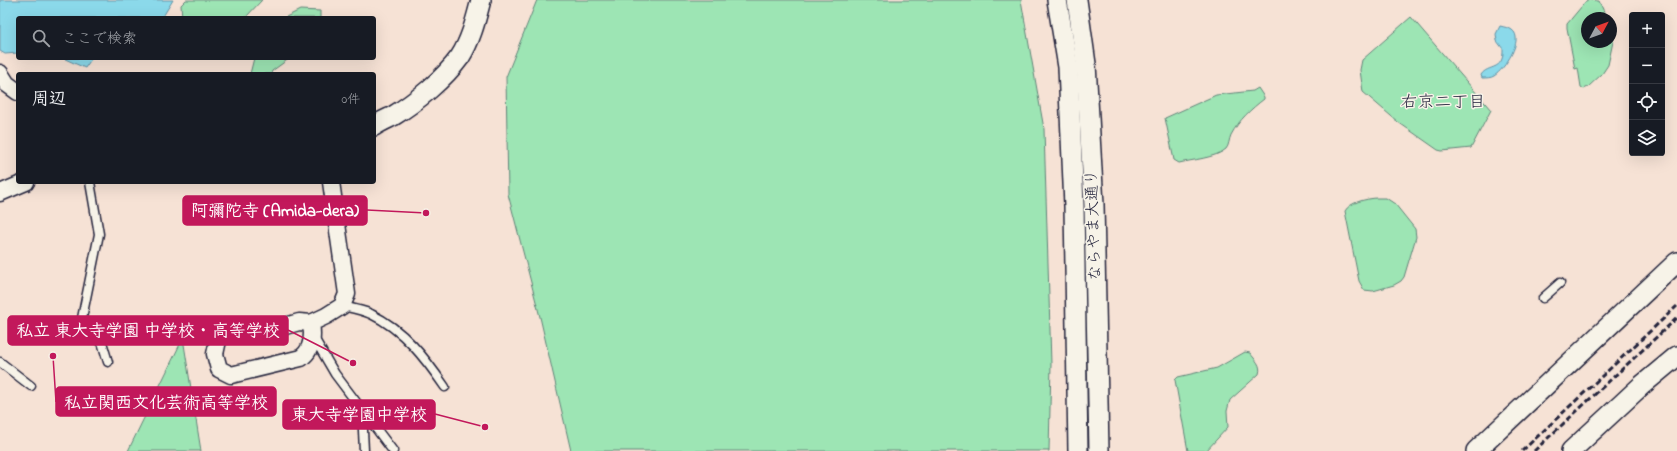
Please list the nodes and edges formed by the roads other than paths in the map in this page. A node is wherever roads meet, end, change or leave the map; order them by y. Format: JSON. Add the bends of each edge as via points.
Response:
{"nodes":[{"id":1,"x":481,"y":0,"type":"edge"},
{"id":2,"x":1057,"y":0,"type":"edge"},
{"id":3,"x":1077,"y":0,"type":"edge"},
{"id":4,"x":0,"y":73,"type":"edge"},
{"id":5,"x":16,"y":91,"type":"edge"},
{"id":6,"x":376,"y":125,"type":"edge"},
{"id":7,"x":21,"y":184,"type":"edge"},
{"id":8,"x":90,"y":184,"type":"edge"},
{"id":9,"x":331,"y":184,"type":"edge"},
{"id":10,"x":0,"y":193,"type":"edge"},
{"id":11,"x":1677,"y":262,"type":"edge"},
{"id":12,"x":1560,"y":283,"type":"dead end"},
{"id":13,"x":1543,"y":298,"type":"dead end"},
{"id":14,"x":342,"y":306,"type":"junction"},
{"id":15,"x":312,"y":330,"type":"junction"},
{"id":16,"x":1677,"y":356,"type":"edge"},
{"id":17,"x":0,"y":362,"type":"edge"},
{"id":18,"x":108,"y":362,"type":"dead end"},
{"id":19,"x":30,"y":386,"type":"dead end"},
{"id":20,"x":445,"y":387,"type":"dead end"},
{"id":21,"x":362,"y":410,"type":"junction"},
{"id":22,"x":364,"y":451,"type":"edge"},
{"id":23,"x":393,"y":451,"type":"edge"},
{"id":24,"x":1078,"y":451,"type":"edge"},
{"id":25,"x":1099,"y":451,"type":"edge"},
{"id":26,"x":1476,"y":451,"type":"edge"},
{"id":27,"x":1571,"y":451,"type":"edge"}],
"edges":[{"from":1,"to":6,"type":"street","via":[[475,23],[460,57],[446,74],[425,93]]},
{"from":2,"to":24,"type":"street","name":"ならやま大通り","via":[[1068,67],[1074,206]]},
{"from":3,"to":25,"type":"street","name":"ならやま大通り","via":[[1086,64],[1094,205]]},
{"from":4,"to":5,"type":"street","via":[[7,84]]},
{"from":7,"to":10,"type":"street"},
{"from":8,"to":18,"type":"lane","via":[[99,234],[80,328],[102,342]]},
{"from":9,"to":14,"type":"street","via":[[347,294]]},
{"from":11,"to":26,"type":"street"},
{"from":12,"to":13,"type":"lane"},
{"from":14,"to":15,"type":"street","via":[[326,316]]},
{"from":14,"to":20,"type":"lane","via":[[371,314],[396,330],[412,344]]},
{"from":15,"to":15,"type":"street","via":[[299,322],[219,336],[215,354],[219,369],[231,375],[301,358],[306,355]]},
{"from":15,"to":21,"type":"lane","via":[[335,374]]},
{"from":16,"to":27,"type":"street"},
{"from":17,"to":19,"type":"lane"},
{"from":21,"to":22,"type":"lane"},
{"from":21,"to":23,"type":"lane"}]}
